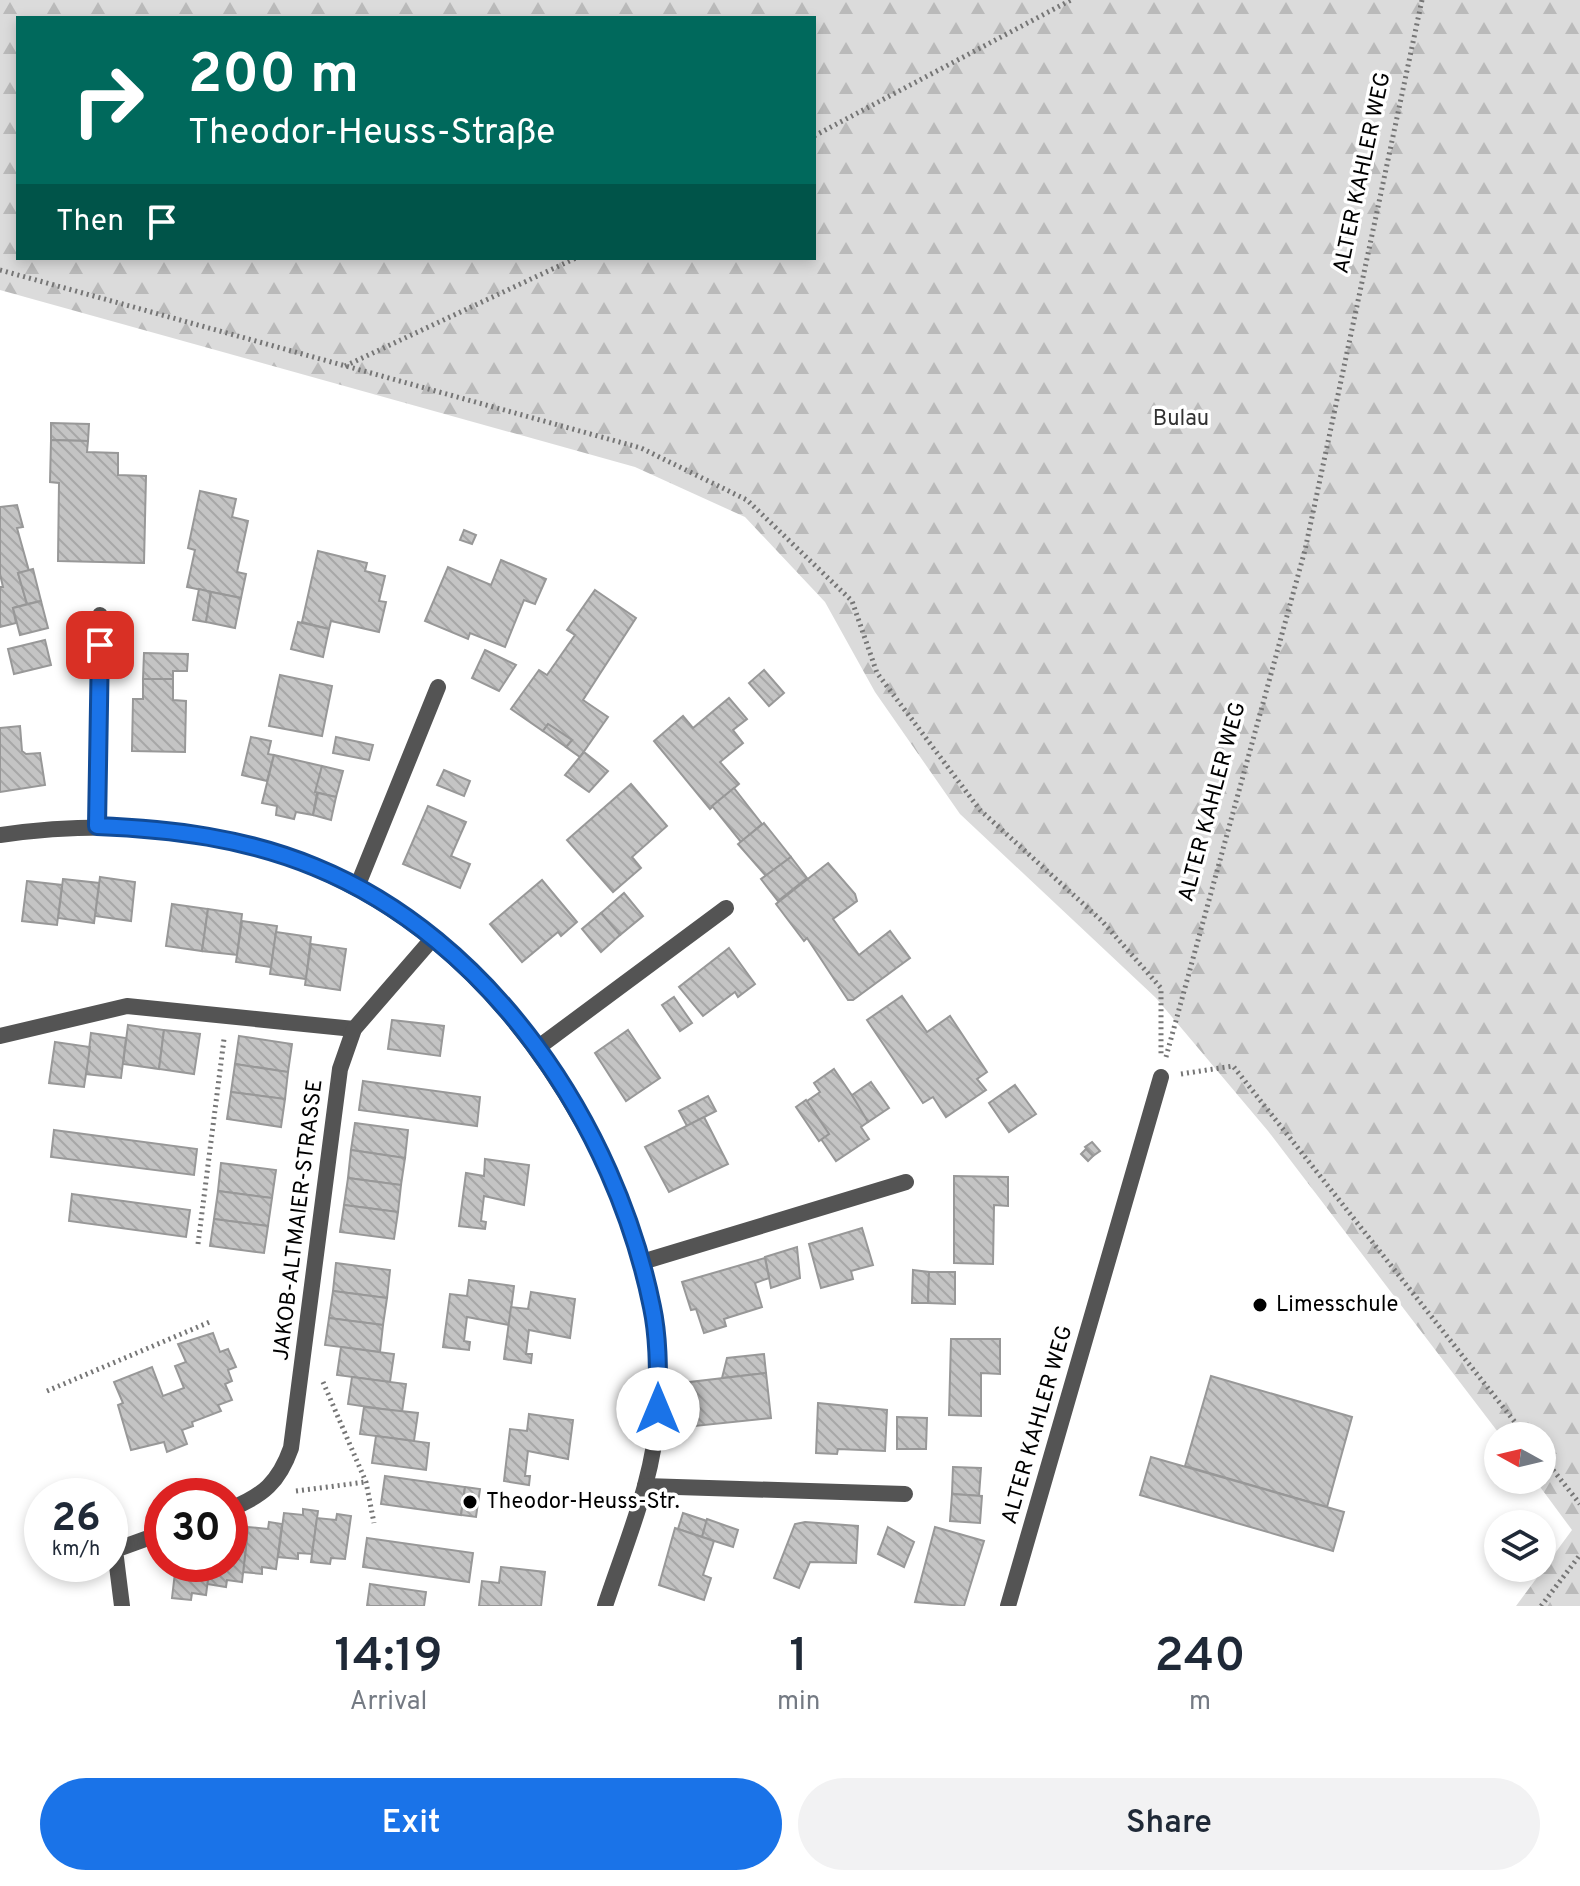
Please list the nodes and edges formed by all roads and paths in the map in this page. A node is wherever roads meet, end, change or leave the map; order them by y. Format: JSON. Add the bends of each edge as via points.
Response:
{"nodes":[{"id":1,"x":1071,"y":0,"type":"edge"},
{"id":2,"x":1422,"y":0,"type":"edge"},
{"id":3,"x":816,"y":135,"type":"edge"},
{"id":4,"x":572,"y":260,"type":"edge"},
{"id":5,"x":0,"y":270,"type":"edge"},
{"id":6,"x":345,"y":366,"type":"junction"},
{"id":7,"x":100,"y":615,"type":"dead end"},
{"id":8,"x":438,"y":687,"type":"dead end"},
{"id":9,"x":97,"y":826,"type":"junction"},
{"id":10,"x":0,"y":835,"type":"edge"},
{"id":11,"x":357,"y":887,"type":"junction"},
{"id":12,"x":726,"y":908,"type":"dead end"},
{"id":13,"x":433,"y":938,"type":"junction"},
{"id":14,"x":227,"y":1017,"type":"junction"},
{"id":15,"x":354,"y":1029,"type":"junction"},
{"id":16,"x":0,"y":1036,"type":"edge"},
{"id":17,"x":536,"y":1049,"type":"junction"},
{"id":18,"x":1161,"y":1077,"type":"junction"},
{"id":19,"x":906,"y":1182,"type":"dead end"},
{"id":20,"x":198,"y":1244,"type":"dead end"},
{"id":21,"x":642,"y":1262,"type":"junction"},
{"id":22,"x":212,"y":1321,"type":"dead end"},
{"id":23,"x":322,"y":1380,"type":"dead end"},
{"id":24,"x":47,"y":1391,"type":"dead end"},
{"id":25,"x":1515,"y":1422,"type":"edge"},
{"id":26,"x":1556,"y":1474,"type":"edge"},
{"id":27,"x":366,"y":1482,"type":"junction"},
{"id":28,"x":645,"y":1486,"type":"junction"},
{"id":29,"x":905,"y":1494,"type":"dead end"},
{"id":30,"x":257,"y":1498,"type":"junction"},
{"id":31,"x":248,"y":1502,"type":"edge"},
{"id":32,"x":1580,"y":1504,"type":"edge"},
{"id":33,"x":374,"y":1523,"type":"dead end"},
{"id":34,"x":144,"y":1540,"type":"edge"},
{"id":35,"x":1580,"y":1555,"type":"edge"},
{"id":36,"x":122,"y":1606,"type":"edge"},
{"id":37,"x":605,"y":1606,"type":"edge"},
{"id":38,"x":1008,"y":1606,"type":"edge"},
{"id":39,"x":1541,"y":1606,"type":"edge"}],
"edges":[{"from":1,"to":3,"type":"path"},
{"from":2,"to":18,"type":"path","name":"ALTER KAHLER WEG","via":[[1305,550]]},
{"from":4,"to":6,"type":"path"},
{"from":5,"to":6,"type":"path"},
{"from":6,"to":18,"type":"path","via":[[641,448],[747,500],[852,601],[877,673],[980,810],[1101,920],[1161,988]]},
{"from":7,"to":9,"type":"street"},
{"from":8,"to":11,"type":"street"},
{"from":9,"to":10,"type":"street"},
{"from":9,"to":11,"type":"street","via":[[172,830],[261,848]]},
{"from":11,"to":13,"type":"street"},
{"from":12,"to":17,"type":"street"},
{"from":13,"to":15,"type":"street","name":"JAKOB-ALTMAIER-STRASSE"},
{"from":13,"to":17,"type":"street","via":[[494,994]]},
{"from":14,"to":15,"type":"street"},
{"from":14,"to":16,"type":"street","via":[[127,1006]]},
{"from":14,"to":20,"type":"path"},
{"from":15,"to":30,"type":"street","name":"JAKOB-ALTMAIER-STRASSE","via":[[340,1069],[297,1417],[285,1465]]},
{"from":17,"to":21,"type":"street","via":[[591,1136],[618,1192]]},
{"from":18,"to":25,"type":"path","via":[[1233,1066]]},
{"from":18,"to":38,"type":"street","name":"ALTER KAHLER WEG"},
{"from":19,"to":21,"type":"street"},
{"from":21,"to":28,"type":"street","via":[[653,1310],[658,1376],[655,1445]]},
{"from":22,"to":24,"type":"path"},
{"from":23,"to":27,"type":"path"},
{"from":26,"to":32,"type":"path"},
{"from":27,"to":30,"type":"path"},
{"from":27,"to":33,"type":"path"},
{"from":28,"to":29,"type":"street"},
{"from":28,"to":37,"type":"street"},
{"from":30,"to":31,"type":"street","name":"JAKOB-ALTMAIER-STRASSE"},
{"from":34,"to":36,"type":"street","via":[[115,1550]]},
{"from":35,"to":39,"type":"path"}]}
